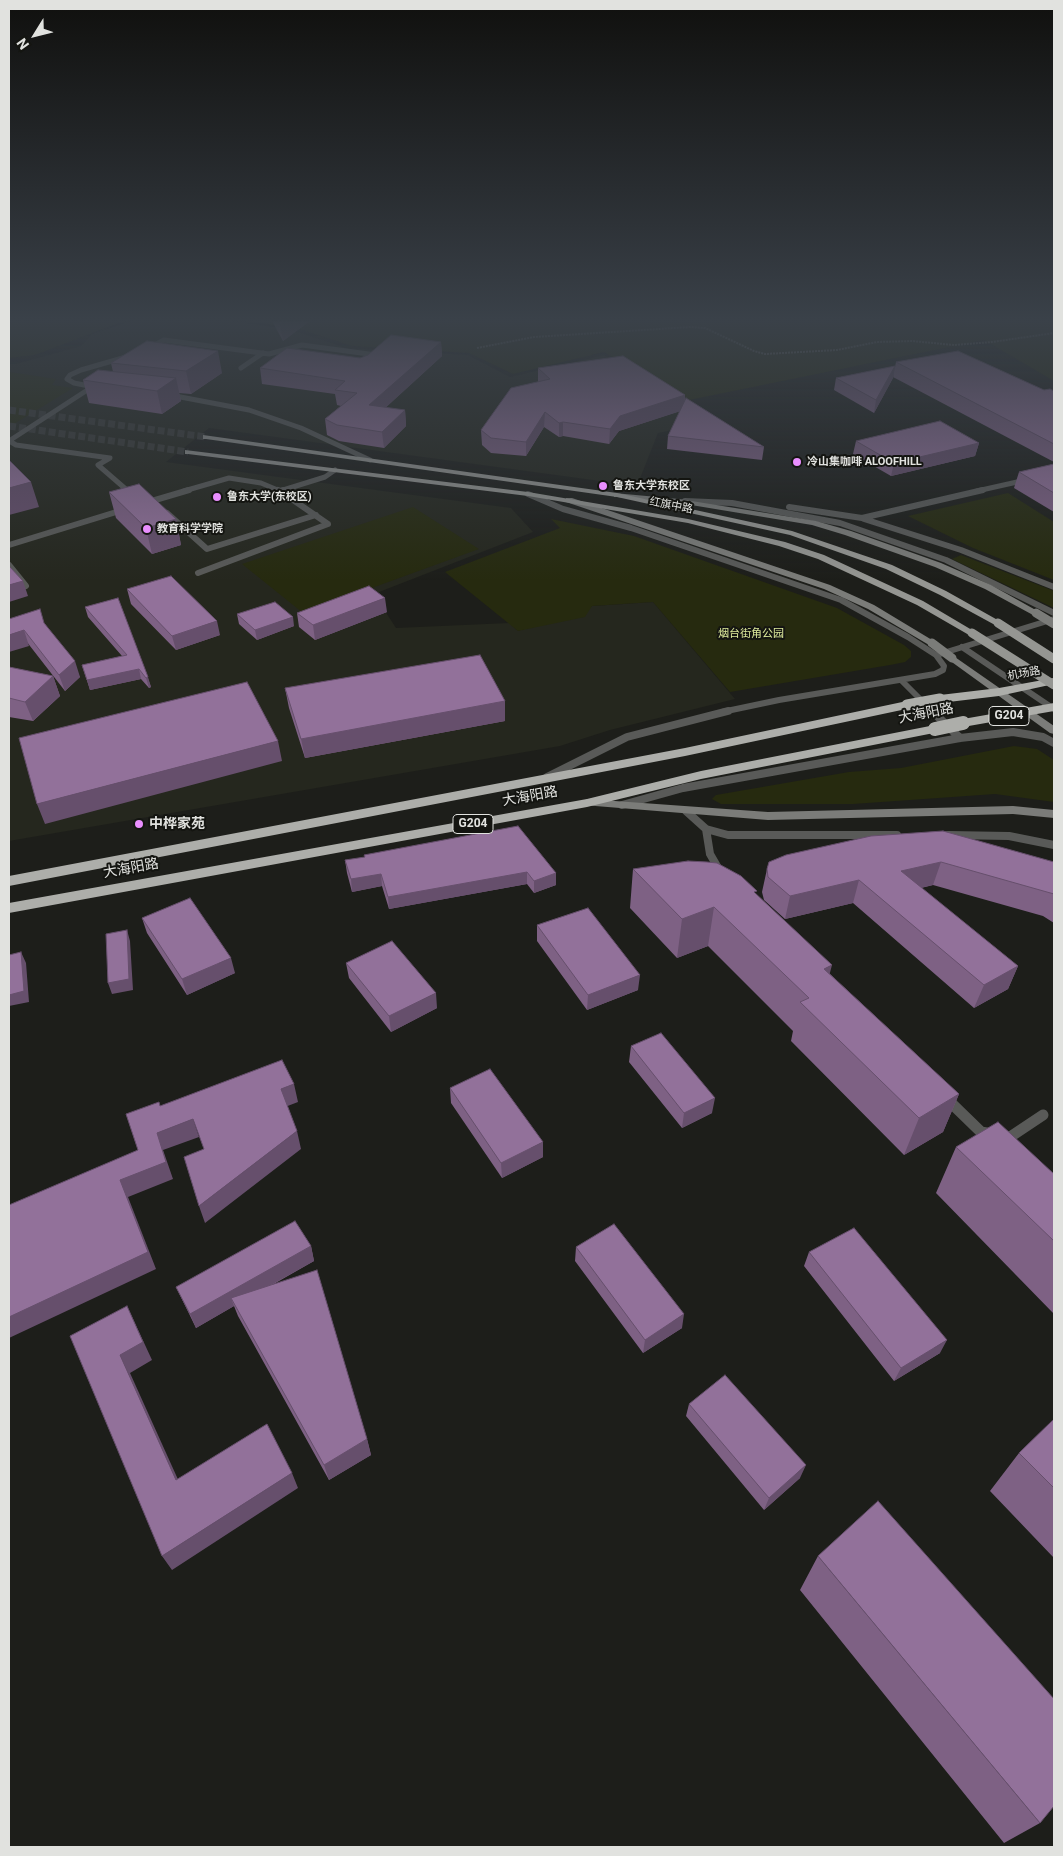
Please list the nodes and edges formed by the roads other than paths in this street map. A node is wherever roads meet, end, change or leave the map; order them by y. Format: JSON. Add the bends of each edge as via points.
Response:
{"nodes":[{"id":1,"x":61,"y":408,"type":"edge"},
{"id":2,"x":236,"y":408,"type":"edge"},
{"id":3,"x":206,"y":437,"type":"tunnel mouth"},
{"id":4,"x":188,"y":452,"type":"tunnel mouth"},
{"id":5,"x":370,"y":460,"type":"junction"},
{"id":6,"x":335,"y":470,"type":"junction"},
{"id":7,"x":1036,"y":478,"type":"edge"},
{"id":8,"x":280,"y":491,"type":"junction"},
{"id":9,"x":129,"y":492,"type":"edge"},
{"id":10,"x":528,"y":494,"type":"junction"},
{"id":11,"x":617,"y":495,"type":"junction"},
{"id":12,"x":566,"y":499,"type":"junction"},
{"id":13,"x":154,"y":500,"type":"junction"},
{"id":14,"x":679,"y":501,"type":"junction"},
{"id":15,"x":754,"y":507,"type":"junction"},
{"id":16,"x":316,"y":515,"type":"junction"},
{"id":17,"x":862,"y":518,"type":"junction"},
{"id":18,"x":9,"y":545,"type":"edge"},
{"id":19,"x":9,"y":565,"type":"edge"},
{"id":20,"x":198,"y":573,"type":"dead end"},
{"id":21,"x":26,"y":586,"type":"dead end"},
{"id":22,"x":1054,"y":587,"type":"edge"},
{"id":23,"x":1054,"y":613,"type":"edge"},
{"id":24,"x":1054,"y":618,"type":"edge"},
{"id":25,"x":1054,"y":624,"type":"edge"},
{"id":26,"x":962,"y":647,"type":"junction"},
{"id":27,"x":936,"y":655,"type":"junction"},
{"id":28,"x":1054,"y":659,"type":"edge"},
{"id":29,"x":901,"y":680,"type":"junction"},
{"id":30,"x":1054,"y":681,"type":"edge"},
{"id":31,"x":1054,"y":686,"type":"edge"},
{"id":32,"x":998,"y":692,"type":"junction"},
{"id":33,"x":1054,"y":708,"type":"edge"},
{"id":34,"x":1028,"y":713,"type":"junction"},
{"id":35,"x":1054,"y":731,"type":"edge"},
{"id":36,"x":960,"y":738,"type":"junction"},
{"id":37,"x":1054,"y":743,"type":"edge"},
{"id":38,"x":542,"y":780,"type":"junction"},
{"id":39,"x":587,"y":803,"type":"junction"},
{"id":40,"x":622,"y":805,"type":"junction"},
{"id":41,"x":686,"y":810,"type":"junction"},
{"id":42,"x":1054,"y":814,"type":"edge"},
{"id":43,"x":706,"y":829,"type":"junction"},
{"id":44,"x":909,"y":835,"type":"edge"},
{"id":45,"x":936,"y":835,"type":"edge"},
{"id":46,"x":1054,"y":845,"type":"edge"},
{"id":47,"x":9,"y":881,"type":"edge"},
{"id":48,"x":729,"y":884,"type":"edge"},
{"id":49,"x":9,"y":908,"type":"edge"},
{"id":50,"x":939,"y":1090,"type":"edge"},
{"id":51,"x":1043,"y":1115,"type":"dead end"}],
"edges":[{"from":1,"to":9,"type":"lane","via":[[11,442],[110,458],[98,465]]},
{"from":2,"to":5,"type":"lane","via":[[301,428]]},
{"from":3,"to":5,"type":"main road","name":"红旗中路"},
{"from":4,"to":6,"type":"main road","name":"红旗中路"},
{"from":5,"to":11,"type":"main road","name":"红旗中路"},
{"from":6,"to":8,"type":"lane","via":[[325,477]]},
{"from":6,"to":10,"type":"main road","name":"红旗中路"},
{"from":7,"to":17,"type":"lane"},
{"from":8,"to":13,"type":"lane","via":[[261,483],[229,478]]},
{"from":8,"to":16,"type":"lane"},
{"from":10,"to":12,"type":"main road","name":"红旗中路"},
{"from":10,"to":27,"type":"lane","via":[[563,509],[631,528],[841,600]]},
{"from":11,"to":14,"type":"main road"},
{"from":11,"to":28,"type":"main road","name":"红旗中路","bridge":true,"via":[[792,533],[840,549],[944,593]]},
{"from":12,"to":31,"type":"main road","name":"红旗中路","bridge":true,"via":[[688,522],[782,544],[821,557],[920,603],[972,632]]},
{"from":12,"to":32,"type":"main road","bridge":true,"via":[[828,587],[871,607],[932,643]]},
{"from":13,"to":16,"type":"lane","via":[[207,548]]},
{"from":13,"to":18,"type":"lane"},
{"from":14,"to":15,"type":"lane"},
{"from":14,"to":25,"type":"main road","bridge":true,"via":[[782,517],[848,533],[938,565],[988,587]]},
{"from":15,"to":17,"type":"lane","via":[[811,509]]},
{"from":15,"to":23,"type":"lane","via":[[840,523],[898,543],[962,568]]},
{"from":16,"to":20,"type":"lane","via":[[328,524]]},
{"from":17,"to":22,"type":"lane","via":[[961,550]]},
{"from":19,"to":21,"type":"lane"},
{"from":24,"to":26,"type":"lane"},
{"from":26,"to":27,"type":"lane"},
{"from":26,"to":33,"type":"lane"},
{"from":27,"to":29,"type":"lane","via":[[942,661],[943,670]]},
{"from":29,"to":36,"type":"lane"},
{"from":29,"to":38,"type":"lane","via":[[702,716],[627,737]]},
{"from":30,"to":32,"type":"highway","name":"机场路","number":"G204"},
{"from":32,"to":34,"type":"main road"},
{"from":32,"to":38,"type":"highway","name":"大海阳路","number":"G204","bridge":true,"via":[[907,705]]},
{"from":33,"to":34,"type":"highway","name":"大海阳路","number":"G204"},
{"from":34,"to":35,"type":"main road"},
{"from":34,"to":39,"type":"highway","name":"大海阳路","number":"G204","bridge":true,"via":[[701,775]]},
{"from":36,"to":37,"type":"lane","via":[[1013,732]]},
{"from":36,"to":40,"type":"lane","via":[[895,752],[750,774]]},
{"from":38,"to":47,"type":"highway","name":"大海阳路","number":"G204"},
{"from":39,"to":40,"type":"main road"},
{"from":39,"to":49,"type":"highway","name":"大海阳路","number":"G204"},
{"from":40,"to":41,"type":"main road"},
{"from":41,"to":42,"type":"main road","via":[[768,816],[1014,810]]},
{"from":41,"to":43,"type":"lane"},
{"from":43,"to":44,"type":"lane","via":[[728,835]]},
{"from":43,"to":48,"type":"lane","via":[[710,854]]},
{"from":45,"to":46,"type":"lane","via":[[1008,836]]},
{"from":50,"to":51,"type":"lane","via":[[981,1132],[1010,1137]]}]}
